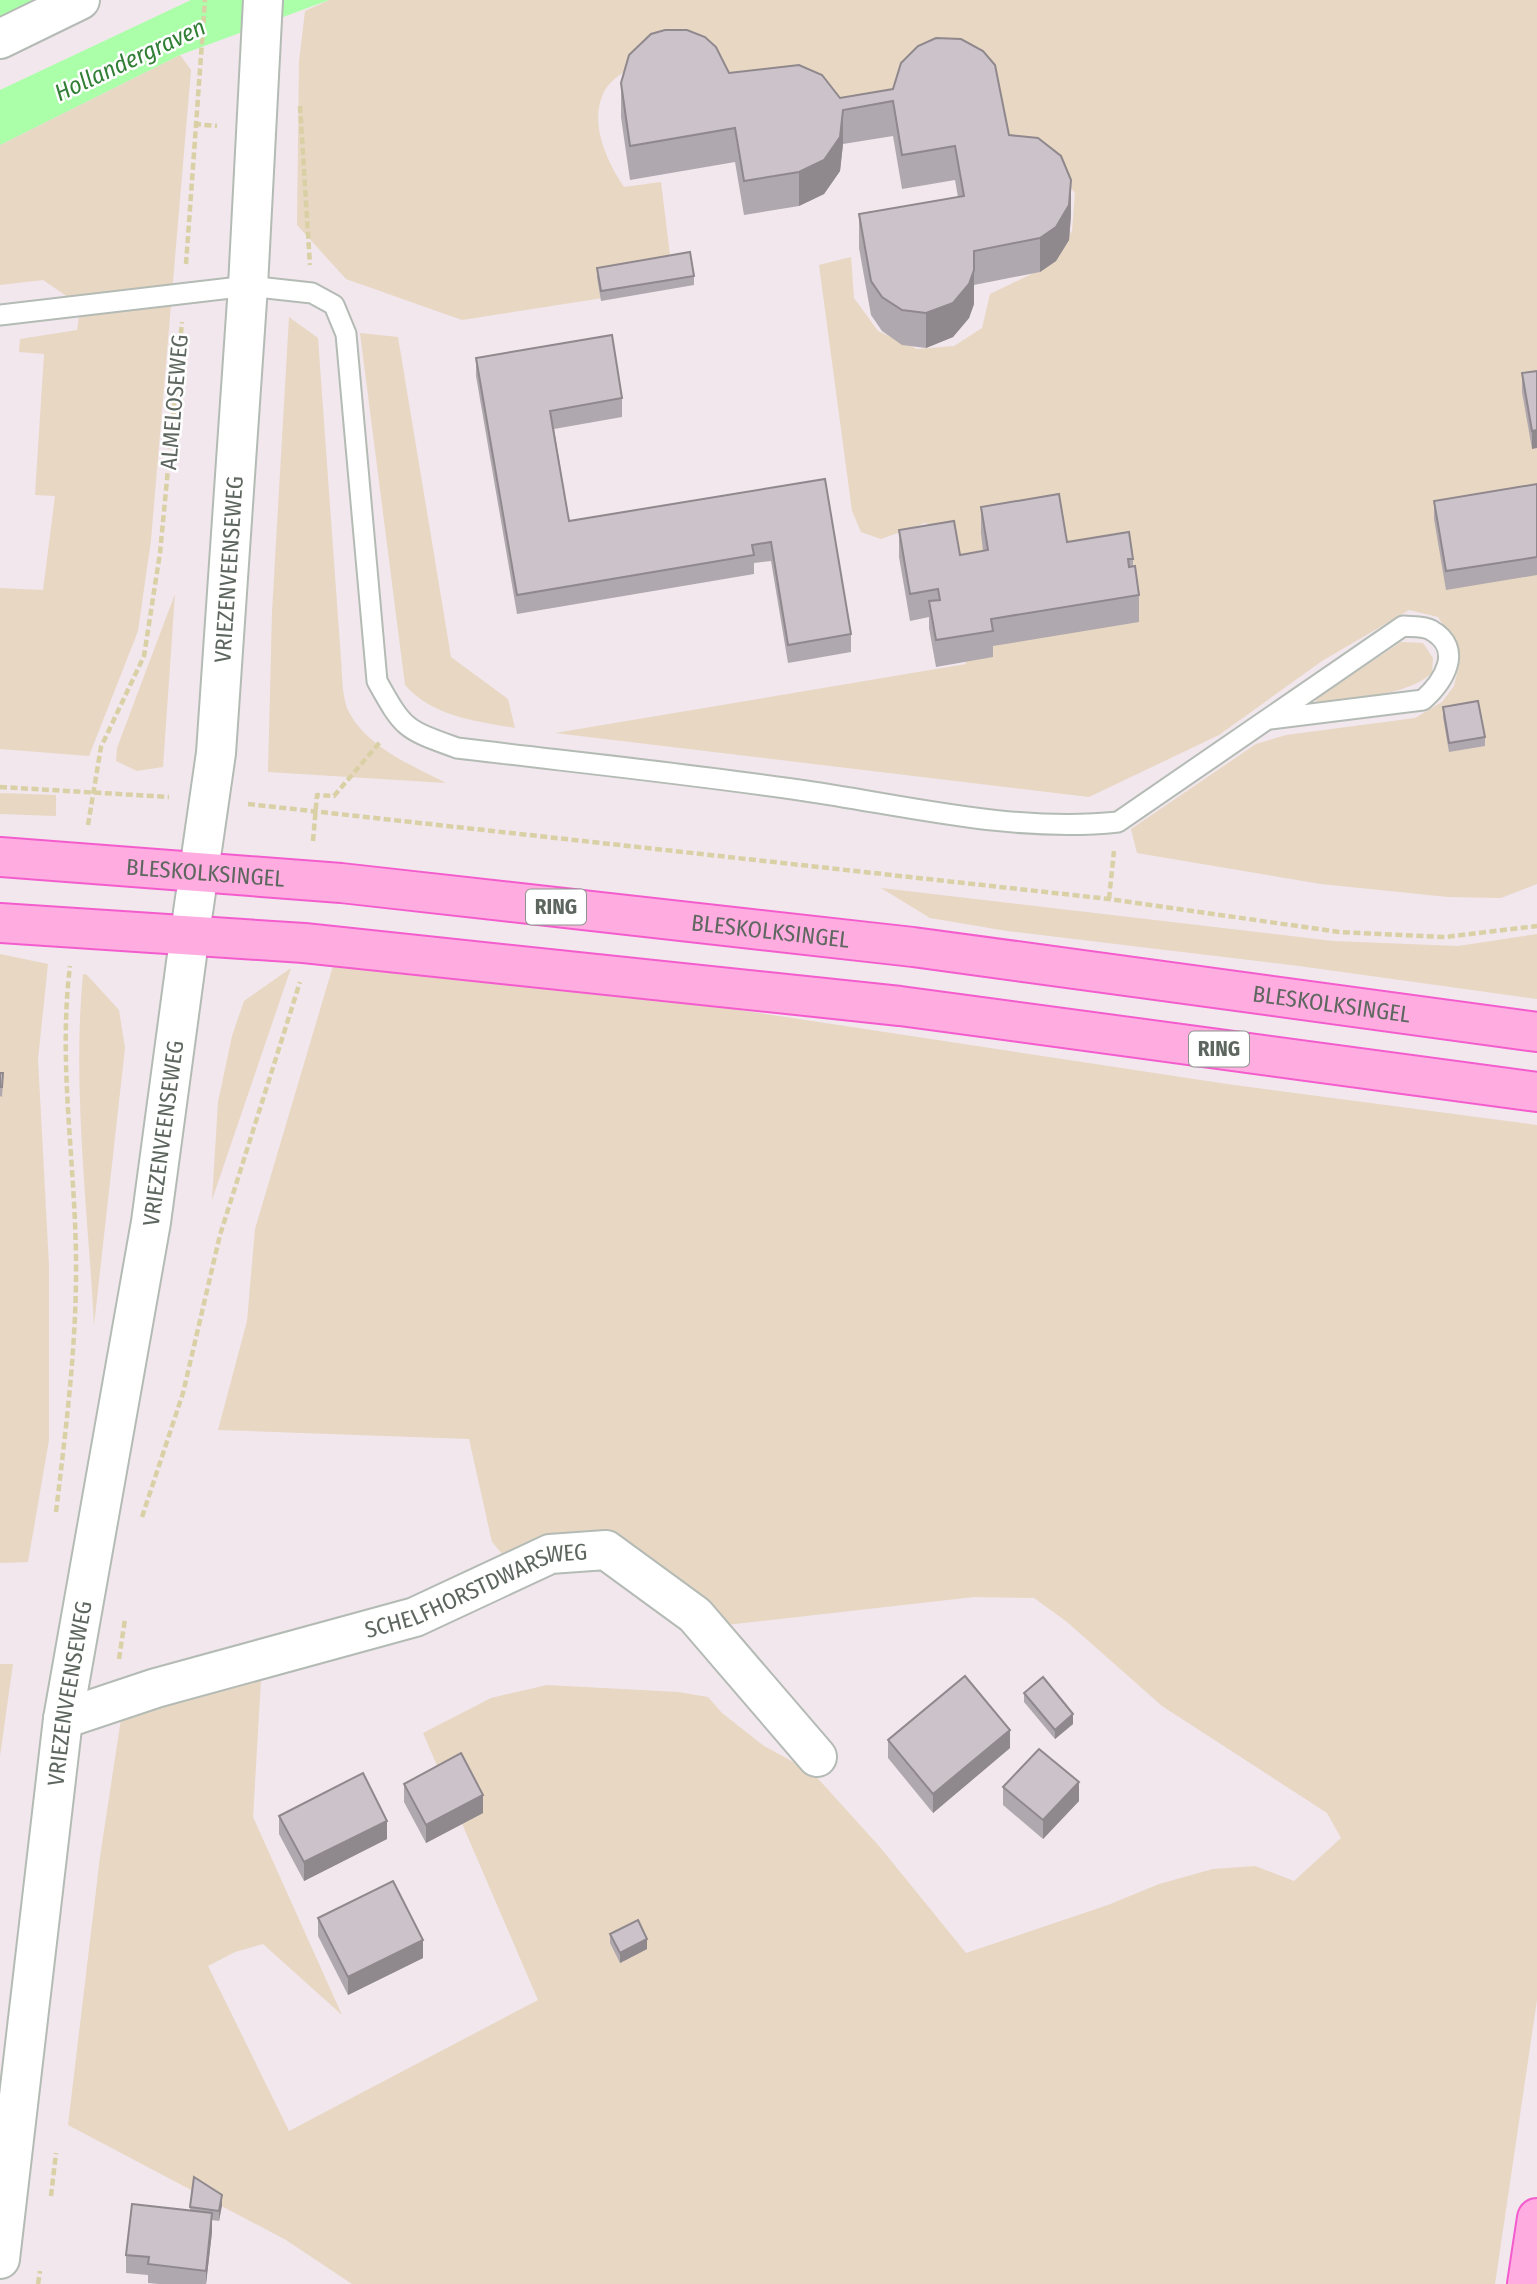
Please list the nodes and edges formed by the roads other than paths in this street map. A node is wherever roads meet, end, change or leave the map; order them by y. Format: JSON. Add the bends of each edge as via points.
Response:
{"nodes":[{"id":1,"x":80,"y":0,"type":"edge"},
{"id":2,"x":263,"y":0,"type":"edge"},
{"id":3,"x":0,"y":39,"type":"edge"},
{"id":4,"x":248,"y":286,"type":"junction"},
{"id":5,"x":0,"y":315,"type":"edge"},
{"id":6,"x":1270,"y":719,"type":"junction"},
{"id":7,"x":0,"y":857,"type":"edge"},
{"id":8,"x":200,"y":870,"type":"junction"},
{"id":9,"x":0,"y":923,"type":"edge"},
{"id":10,"x":190,"y":933,"type":"junction"},
{"id":11,"x":1537,"y":1032,"type":"edge"},
{"id":12,"x":1537,"y":1092,"type":"edge"},
{"id":13,"x":63,"y":1719,"type":"junction"},
{"id":14,"x":817,"y":1757,"type":"dead end"},
{"id":15,"x":1537,"y":2218,"type":"edge"},
{"id":16,"x":0,"y":2259,"type":"edge"},
{"id":17,"x":1527,"y":2284,"type":"edge"}],
"edges":[{"from":1,"to":3,"type":"street"},
{"from":2,"to":4,"type":"street","name":"VRIEZENVEENSEWEG"},
{"from":4,"to":5,"type":"lane"},
{"from":4,"to":6,"type":"lane","via":[[312,293],[334,305],[346,334],[377,681],[399,720],[418,733],[457,748],[1079,827],[1118,822]]},
{"from":4,"to":8,"type":"street","name":"VRIEZENVEENSEWEG","via":[[216,753]]},
{"from":6,"to":6,"type":"lane","via":[[1403,626],[1430,629],[1445,642],[1449,663],[1440,684],[1423,700]]},
{"from":7,"to":8,"type":"main road","name":"BLESKOLKSINGEL","number":"RING"},
{"from":8,"to":10,"type":"street","name":"VRIEZENVEENSEWEG"},
{"from":8,"to":11,"type":"main road","name":"BLESKOLKSINGEL","number":"RING","via":[[913,947]]},
{"from":9,"to":10,"type":"main road","number":"RING"},
{"from":10,"to":12,"type":"main road","number":"RING","via":[[900,1006]]},
{"from":10,"to":13,"type":"street","name":"VRIEZENVEENSEWEG","via":[[151,1222]]},
{"from":13,"to":14,"type":"street","name":"SCHELFHORSTDWARSWEG","via":[[156,1688],[415,1617],[550,1554],[606,1550],[695,1615]]},
{"from":13,"to":16,"type":"street","name":"VRIEZENVEENSEWEG"},
{"from":15,"to":17,"type":"main road"}]}
